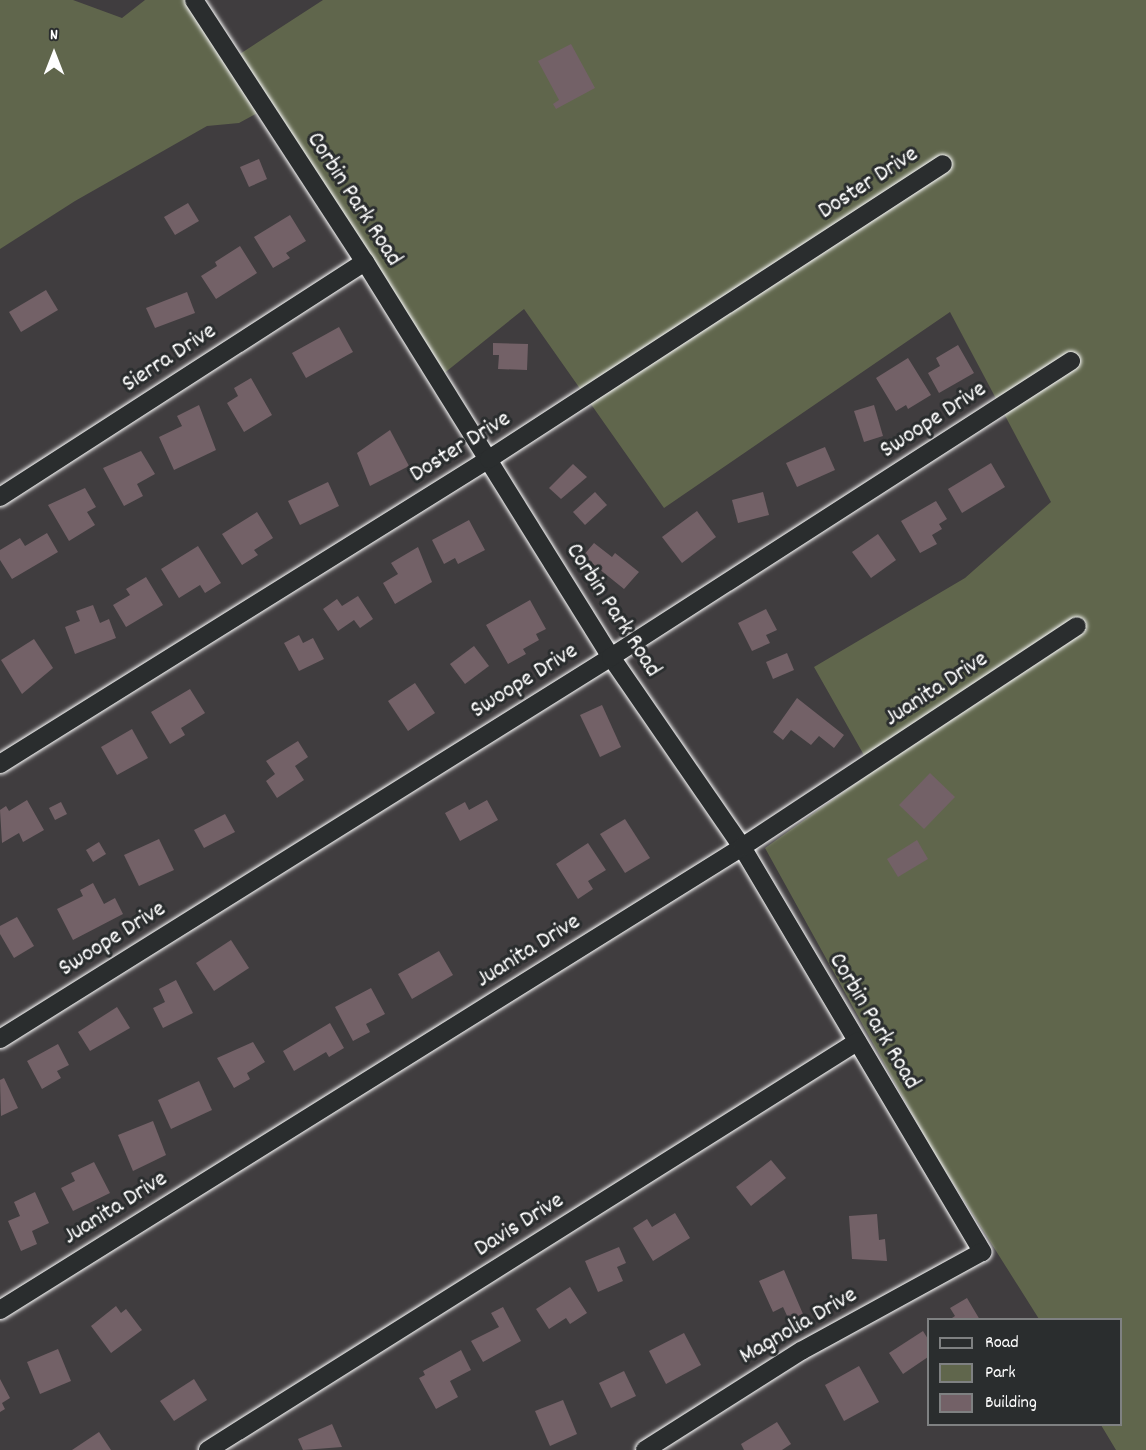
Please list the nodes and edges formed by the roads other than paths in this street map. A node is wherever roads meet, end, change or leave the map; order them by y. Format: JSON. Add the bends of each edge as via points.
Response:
{"nodes":[{"id":1,"x":194,"y":0,"type":"edge"},
{"id":2,"x":943,"y":164,"type":"dead end"},
{"id":3,"x":365,"y":262,"type":"junction"},
{"id":4,"x":1071,"y":361,"type":"dead end"},
{"id":5,"x":489,"y":459,"type":"junction"},
{"id":6,"x":0,"y":497,"type":"edge"},
{"id":7,"x":1077,"y":626,"type":"dead end"},
{"id":8,"x":611,"y":657,"type":"junction"},
{"id":9,"x":0,"y":764,"type":"edge"},
{"id":10,"x":742,"y":847,"type":"junction"},
{"id":11,"x":0,"y":1039,"type":"edge"},
{"id":12,"x":857,"y":1042,"type":"junction"},
{"id":13,"x":982,"y":1252,"type":"joint"},
{"id":14,"x":0,"y":1310,"type":"edge"},
{"id":15,"x":208,"y":1450,"type":"edge"},
{"id":16,"x":645,"y":1450,"type":"edge"}],
"edges":[{"from":1,"to":3,"type":"street","name":"Corbin Park Road"},
{"from":2,"to":5,"type":"street","name":"Doster Drive"},
{"from":3,"to":5,"type":"street","name":"Corbin Park Road"},
{"from":3,"to":6,"type":"street","name":"Sierra Drive"},
{"from":4,"to":8,"type":"street","name":"Swoope Drive"},
{"from":5,"to":8,"type":"street","name":"Corbin Park Road"},
{"from":5,"to":9,"type":"street","name":"Doster Drive"},
{"from":7,"to":10,"type":"street","name":"Juanita Drive"},
{"from":8,"to":10,"type":"street","name":"Corbin Park Road"},
{"from":8,"to":11,"type":"street","name":"Swoope Drive"},
{"from":10,"to":12,"type":"street","name":"Corbin Park Road"},
{"from":10,"to":14,"type":"street","name":"Juanita Drive"},
{"from":12,"to":13,"type":"street","name":"Corbin Park Road"},
{"from":12,"to":15,"type":"street","name":"Davis Drive"},
{"from":13,"to":16,"type":"street","name":"Magnolia Drive","via":[[801,1351]]}]}
